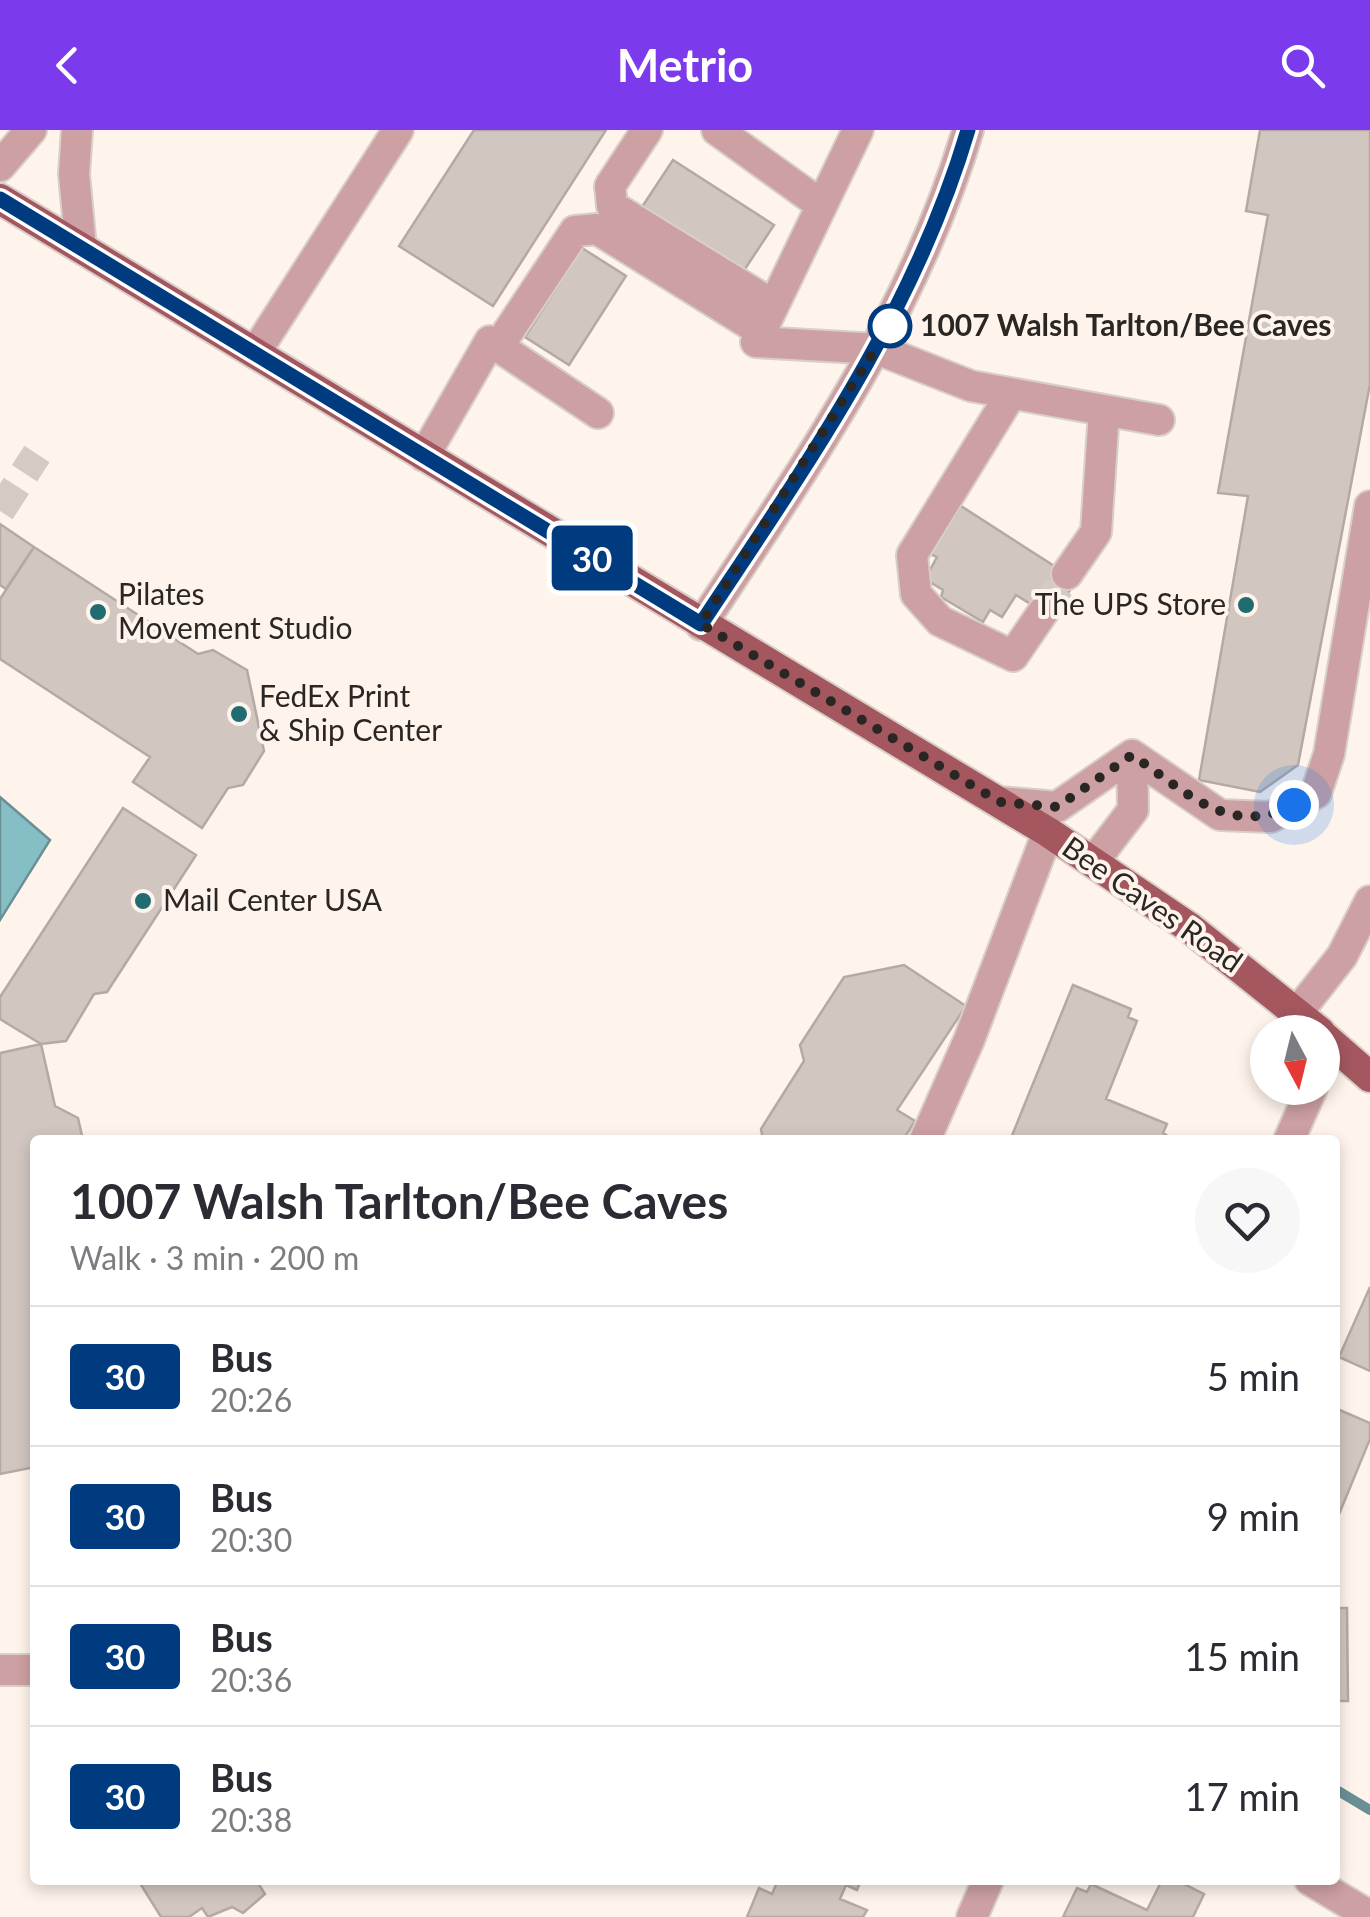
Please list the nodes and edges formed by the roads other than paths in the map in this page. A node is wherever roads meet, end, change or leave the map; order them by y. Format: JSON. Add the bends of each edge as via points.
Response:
{"nodes":[{"id":1,"x":31,"y":130,"type":"edge"},
{"id":2,"x":77,"y":130,"type":"edge"},
{"id":3,"x":398,"y":130,"type":"edge"},
{"id":4,"x":647,"y":130,"type":"edge"},
{"id":5,"x":716,"y":130,"type":"edge"},
{"id":6,"x":858,"y":130,"type":"edge"},
{"id":7,"x":968,"y":130,"type":"edge"},
{"id":8,"x":0,"y":166,"type":"edge"},
{"id":9,"x":0,"y":199,"type":"edge"},
{"id":10,"x":820,"y":204,"type":"junction"},
{"id":11,"x":81,"y":248,"type":"junction"},
{"id":12,"x":767,"y":318,"type":"junction"},
{"id":13,"x":494,"y":344,"type":"junction"},
{"id":14,"x":877,"y":349,"type":"junction"},
{"id":15,"x":254,"y":353,"type":"junction"},
{"id":16,"x":1011,"y":394,"type":"junction"},
{"id":17,"x":1104,"y":411,"type":"junction"},
{"id":18,"x":598,"y":413,"type":"dead end"},
{"id":19,"x":1159,"y":420,"type":"dead end"},
{"id":20,"x":424,"y":456,"type":"junction"},
{"id":21,"x":1370,"y":506,"type":"edge"},
{"id":22,"x":1067,"y":574,"type":"tunnel mouth"},
{"id":23,"x":1043,"y":612,"type":"tunnel mouth"},
{"id":24,"x":701,"y":624,"type":"junction"},
{"id":25,"x":1132,"y":755,"type":"junction"},
{"id":26,"x":1000,"y":802,"type":"junction"},
{"id":27,"x":1048,"y":832,"type":"junction"},
{"id":28,"x":1094,"y":861,"type":"junction"},
{"id":29,"x":1370,"y":902,"type":"edge"},
{"id":30,"x":1293,"y":1015,"type":"edge"},
{"id":31,"x":1325,"y":1015,"type":"edge"},
{"id":32,"x":1340,"y":1053,"type":"edge"},
{"id":33,"x":1370,"y":1077,"type":"edge"},
{"id":34,"x":1304,"y":1105,"type":"edge"},
{"id":35,"x":927,"y":1135,"type":"edge"},
{"id":36,"x":1291,"y":1135,"type":"edge"},
{"id":37,"x":0,"y":1670,"type":"edge"},
{"id":38,"x":30,"y":1670,"type":"edge"},
{"id":39,"x":986,"y":1885,"type":"edge"},
{"id":40,"x":1318,"y":1885,"type":"edge"},
{"id":41,"x":1370,"y":1916,"type":"edge"},
{"id":42,"x":972,"y":1917,"type":"edge"}],
"edges":[{"from":1,"to":8,"type":"street"},
{"from":2,"to":11,"type":"street"},
{"from":3,"to":15,"type":"street"},
{"from":4,"to":12,"type":"street","via":[[610,186],[612,206]]},
{"from":5,"to":10,"type":"street"},
{"from":6,"to":10,"type":"street"},
{"from":7,"to":14,"type":"street","via":[[925,254]]},
{"from":9,"to":11,"type":"main road","name":"Bee Caves Road"},
{"from":10,"to":12,"type":"street"},
{"from":11,"to":15,"type":"main road","name":"Bee Caves Road"},
{"from":12,"to":13,"type":"street","via":[[597,228],[575,231]]},
{"from":12,"to":14,"type":"street","via":[[756,342]]},
{"from":13,"to":18,"type":"street"},
{"from":13,"to":20,"type":"street"},
{"from":14,"to":16,"type":"street","via":[[971,386]]},
{"from":14,"to":24,"type":"street"},
{"from":15,"to":20,"type":"main road","name":"Bee Caves Road"},
{"from":16,"to":17,"type":"street"},
{"from":16,"to":23,"type":"street","via":[[912,554],[916,594],[940,621],[1012,656]]},
{"from":17,"to":19,"type":"street"},
{"from":17,"to":22,"type":"street","via":[[1096,532]]},
{"from":20,"to":24,"type":"main road","name":"Bee Caves Road"},
{"from":21,"to":25,"type":"street","via":[[1316,793],[1271,817],[1220,815]]},
{"from":24,"to":26,"type":"main road","name":"Bee Caves Road"},
{"from":25,"to":26,"type":"street","via":[[1057,807]]},
{"from":25,"to":28,"type":"street","via":[[1133,810]]},
{"from":26,"to":27,"type":"main road","name":"Bee Caves Road"},
{"from":27,"to":28,"type":"main road","name":"Bee Caves Road"},
{"from":27,"to":35,"type":"street"},
{"from":28,"to":30,"type":"main road","name":"Bee Caves Road","via":[[1190,928]]},
{"from":29,"to":31,"type":"street","via":[[1342,956]]},
{"from":32,"to":33,"type":"main road","name":"Bee Caves Road"},
{"from":34,"to":36,"type":"street"},
{"from":37,"to":38,"type":"street"},
{"from":39,"to":42,"type":"street"},
{"from":40,"to":41,"type":"street"}]}
